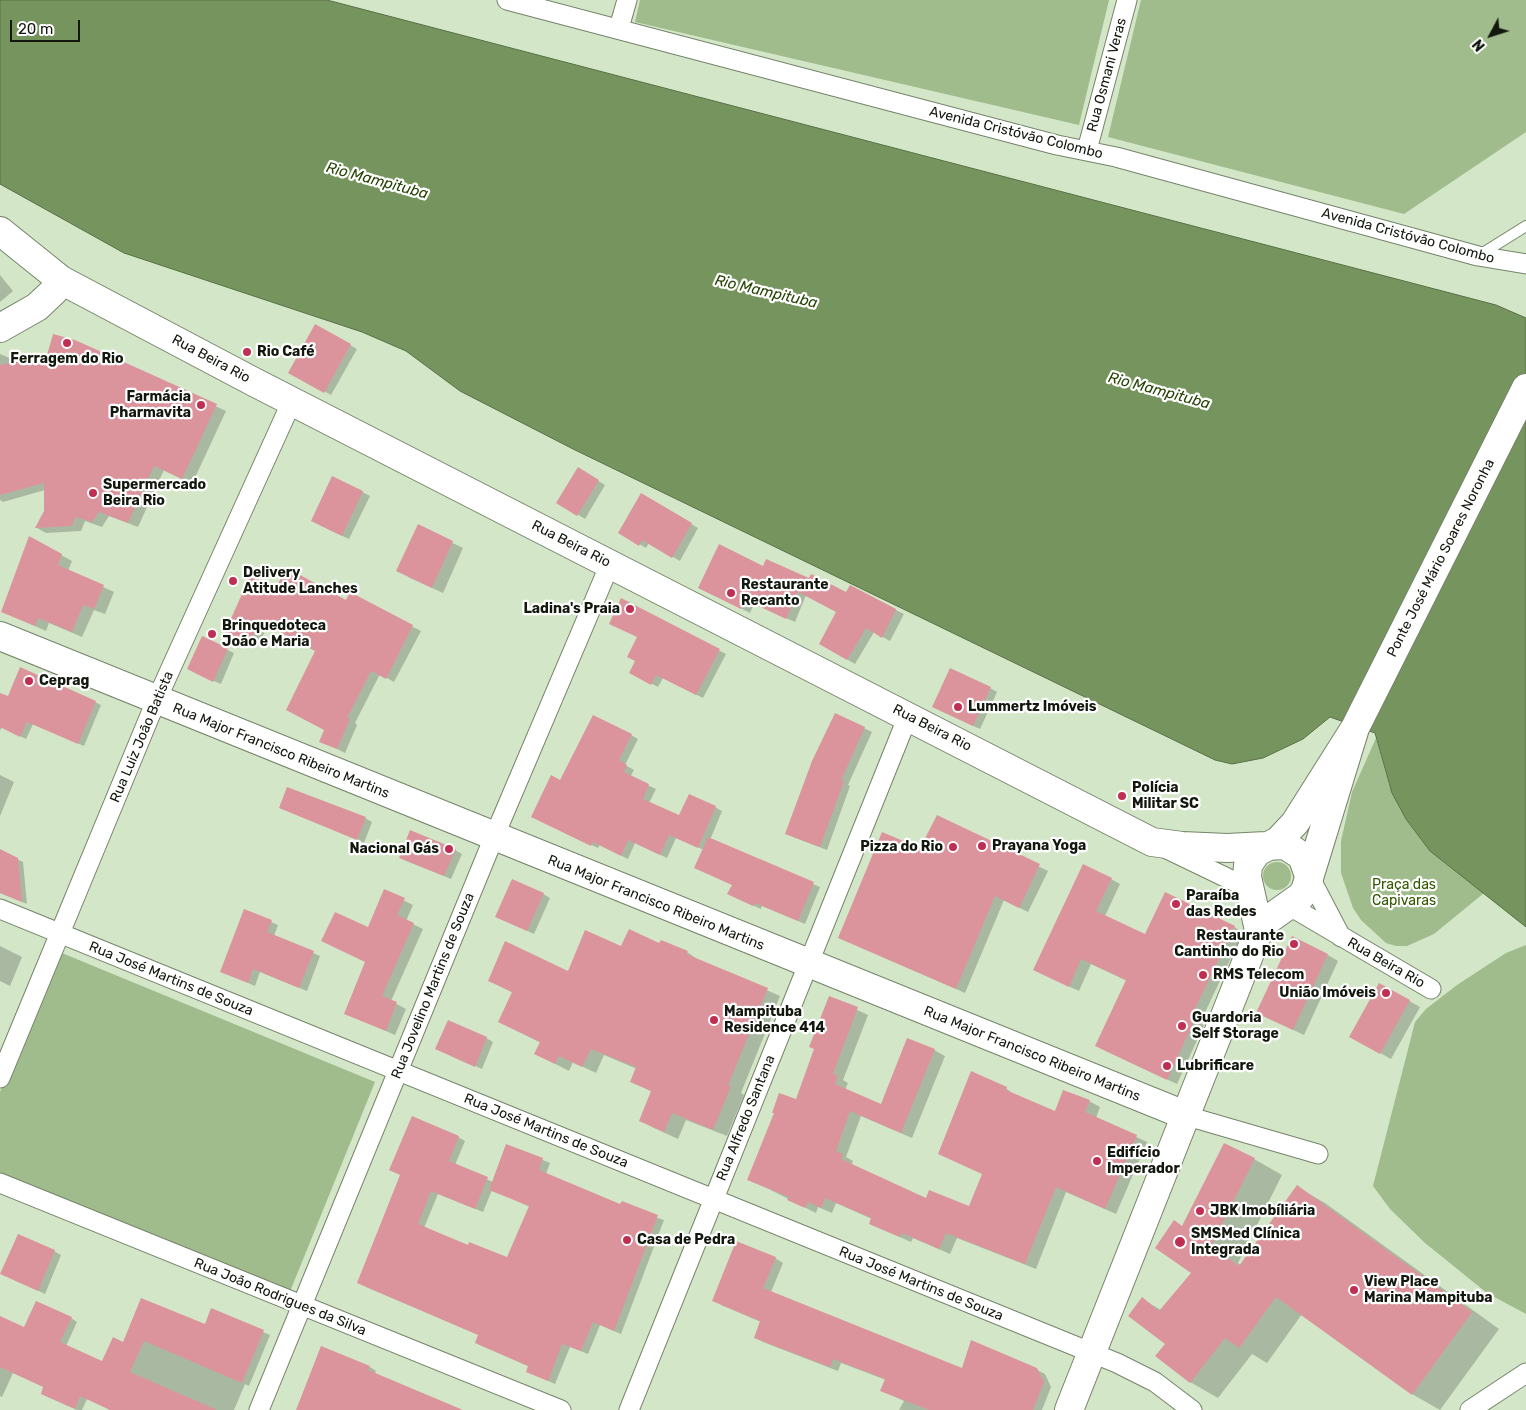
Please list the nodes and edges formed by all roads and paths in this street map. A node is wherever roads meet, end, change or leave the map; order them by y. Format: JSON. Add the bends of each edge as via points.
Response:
{"nodes":[{"id":1,"x":507,"y":0,"type":"edge"},
{"id":2,"x":627,"y":0,"type":"edge"},
{"id":3,"x":1127,"y":0,"type":"edge"},
{"id":4,"x":619,"y":28,"type":"junction"},
{"id":5,"x":1087,"y":150,"type":"junction"},
{"id":6,"x":1526,"y":226,"type":"edge"},
{"id":7,"x":0,"y":232,"type":"edge"},
{"id":8,"x":1478,"y":256,"type":"junction"},
{"id":9,"x":1526,"y":264,"type":"edge"},
{"id":10,"x":61,"y":280,"type":"junction"},
{"id":11,"x":0,"y":328,"type":"edge"},
{"id":12,"x":1526,"y":388,"type":"edge"},
{"id":13,"x":292,"y":401,"type":"junction"},
{"id":14,"x":610,"y":564,"type":"junction"},
{"id":15,"x":0,"y":636,"type":"edge"},
{"id":16,"x":156,"y":701,"type":"junction"},
{"id":17,"x":908,"y":716,"type":"junction"},
{"id":18,"x":1355,"y":728,"type":"junction"},
{"id":19,"x":494,"y":837,"type":"junction"},
{"id":20,"x":1152,"y":842,"type":"junction"},
{"id":21,"x":1271,"y":845,"type":"junction"},
{"id":22,"x":1309,"y":876,"type":"junction"},
{"id":23,"x":1250,"y":889,"type":"junction"},
{"id":24,"x":1288,"y":905,"type":"junction"},
{"id":25,"x":0,"y":909,"type":"edge"},
{"id":26,"x":1259,"y":930,"type":"junction"},
{"id":27,"x":60,"y":934,"type":"junction"},
{"id":28,"x":1341,"y":937,"type":"junction"},
{"id":29,"x":808,"y":964,"type":"junction"},
{"id":30,"x":1431,"y":989,"type":"dead end"},
{"id":31,"x":398,"y":1071,"type":"junction"},
{"id":32,"x":0,"y":1078,"type":"edge"},
{"id":33,"x":1187,"y":1116,"type":"junction"},
{"id":34,"x":1318,"y":1154,"type":"dead end"},
{"id":35,"x":0,"y":1183,"type":"edge"},
{"id":36,"x":713,"y":1199,"type":"junction"},
{"id":37,"x":302,"y":1306,"type":"junction"},
{"id":38,"x":1092,"y":1354,"type":"junction"},
{"id":39,"x":1526,"y":1373,"type":"edge"},
{"id":40,"x":259,"y":1410,"type":"edge"},
{"id":41,"x":561,"y":1410,"type":"edge"},
{"id":42,"x":628,"y":1410,"type":"edge"},
{"id":43,"x":1069,"y":1410,"type":"edge"},
{"id":44,"x":1192,"y":1410,"type":"edge"},
{"id":45,"x":1470,"y":1410,"type":"edge"}],
"edges":[{"from":1,"to":4,"type":"street","name":"Avenida Cristóvão Colombo"},
{"from":2,"to":4,"type":"street"},
{"from":3,"to":5,"type":"street","name":"Rua Osmani Veras"},
{"from":4,"to":5,"type":"street","name":"Avenida Cristóvão Colombo","via":[[1057,145]]},
{"from":5,"to":8,"type":"street","name":"Avenida Cristóvão Colombo"},
{"from":6,"to":8,"type":"lane"},
{"from":7,"to":10,"type":"main road","name":"Rua Beira Rio"},
{"from":8,"to":9,"type":"street","name":"Avenida Cristóvão Colombo"},
{"from":10,"to":11,"type":"main road","via":[[37,307]]},
{"from":10,"to":13,"type":"main road","name":"Rua Beira Rio"},
{"from":12,"to":18,"type":"main road","name":"Ponte José Mário Soares Noronha"},
{"from":13,"to":14,"type":"main road","name":"Rua Beira Rio"},
{"from":13,"to":16,"type":"street","name":"Rua Luiz João Batista"},
{"from":14,"to":17,"type":"main road","name":"Rua Beira Rio"},
{"from":14,"to":19,"type":"street","name":"Rua Jovelino Martins de Souza"},
{"from":15,"to":16,"type":"main road","name":"Rua Major Francisco Ribeiro Martins"},
{"from":16,"to":19,"type":"main road","name":"Rua Major Francisco Ribeiro Martins"},
{"from":16,"to":27,"type":"street","name":"Rua Luiz João Batista"},
{"from":17,"to":20,"type":"main road","name":"Rua Beira Rio"},
{"from":17,"to":29,"type":"street","name":"Rua Alfredo Santana"},
{"from":18,"to":21,"type":"main road","via":[[1295,822]]},
{"from":18,"to":22,"type":"main road"},
{"from":19,"to":29,"type":"main road","name":"Rua Major Francisco Ribeiro Martins"},
{"from":19,"to":31,"type":"street","name":"Rua Jovelino Martins de Souza"},
{"from":20,"to":21,"type":"main road","name":"Rua Beira Rio","via":[[1227,848]]},
{"from":20,"to":23,"type":"street","name":"Rua Beira Rio"},
{"from":21,"to":22,"type":"main road","name":"Rua Beira Rio","via":[[1285,845],[1297,852],[1306,862]]},
{"from":21,"to":23,"type":"main road","via":[[1257,852],[1248,864]]},
{"from":22,"to":24,"type":"main road","via":[[1305,891]]},
{"from":22,"to":28,"type":"street","name":"Rua Beira Rio"},
{"from":23,"to":24,"type":"main road","name":"Rua Beira Rio","via":[[1263,903],[1276,907]]},
{"from":23,"to":26,"type":"main road"},
{"from":24,"to":26,"type":"main road"},
{"from":24,"to":28,"type":"street","name":"Rua Beira Rio"},
{"from":25,"to":27,"type":"street","name":"Rua José Martins de Souza"},
{"from":26,"to":33,"type":"main road"},
{"from":27,"to":31,"type":"street","name":"Rua José Martins de Souza"},
{"from":27,"to":32,"type":"street","name":"Rua Luiz João Batista"},
{"from":28,"to":30,"type":"street","name":"Rua Beira Rio"},
{"from":29,"to":33,"type":"main road","name":"Rua Major Francisco Ribeiro Martins"},
{"from":29,"to":36,"type":"street","name":"Rua Alfredo Santana"},
{"from":31,"to":36,"type":"street","name":"Rua José Martins de Souza"},
{"from":31,"to":37,"type":"street","name":"Rua Jovelino Martins de Souza"},
{"from":33,"to":34,"type":"street","name":"Rua Major Francisco Ribeiro Martins"},
{"from":33,"to":38,"type":"main road"},
{"from":35,"to":37,"type":"street","name":"Rua João Rodrigues da Silva"},
{"from":36,"to":38,"type":"street","name":"Rua José Martins de Souza"},
{"from":36,"to":42,"type":"street","name":"Rua Alfredo Santana"},
{"from":37,"to":40,"type":"street","name":"Rua Jovelino Martins de Souza"},
{"from":37,"to":41,"type":"street","name":"Rua João Rodrigues da Silva"},
{"from":38,"to":43,"type":"main road"},
{"from":38,"to":44,"type":"street","name":"Rua José Martins de Souza","via":[[1134,1370]]},
{"from":39,"to":45,"type":"street"}]}
